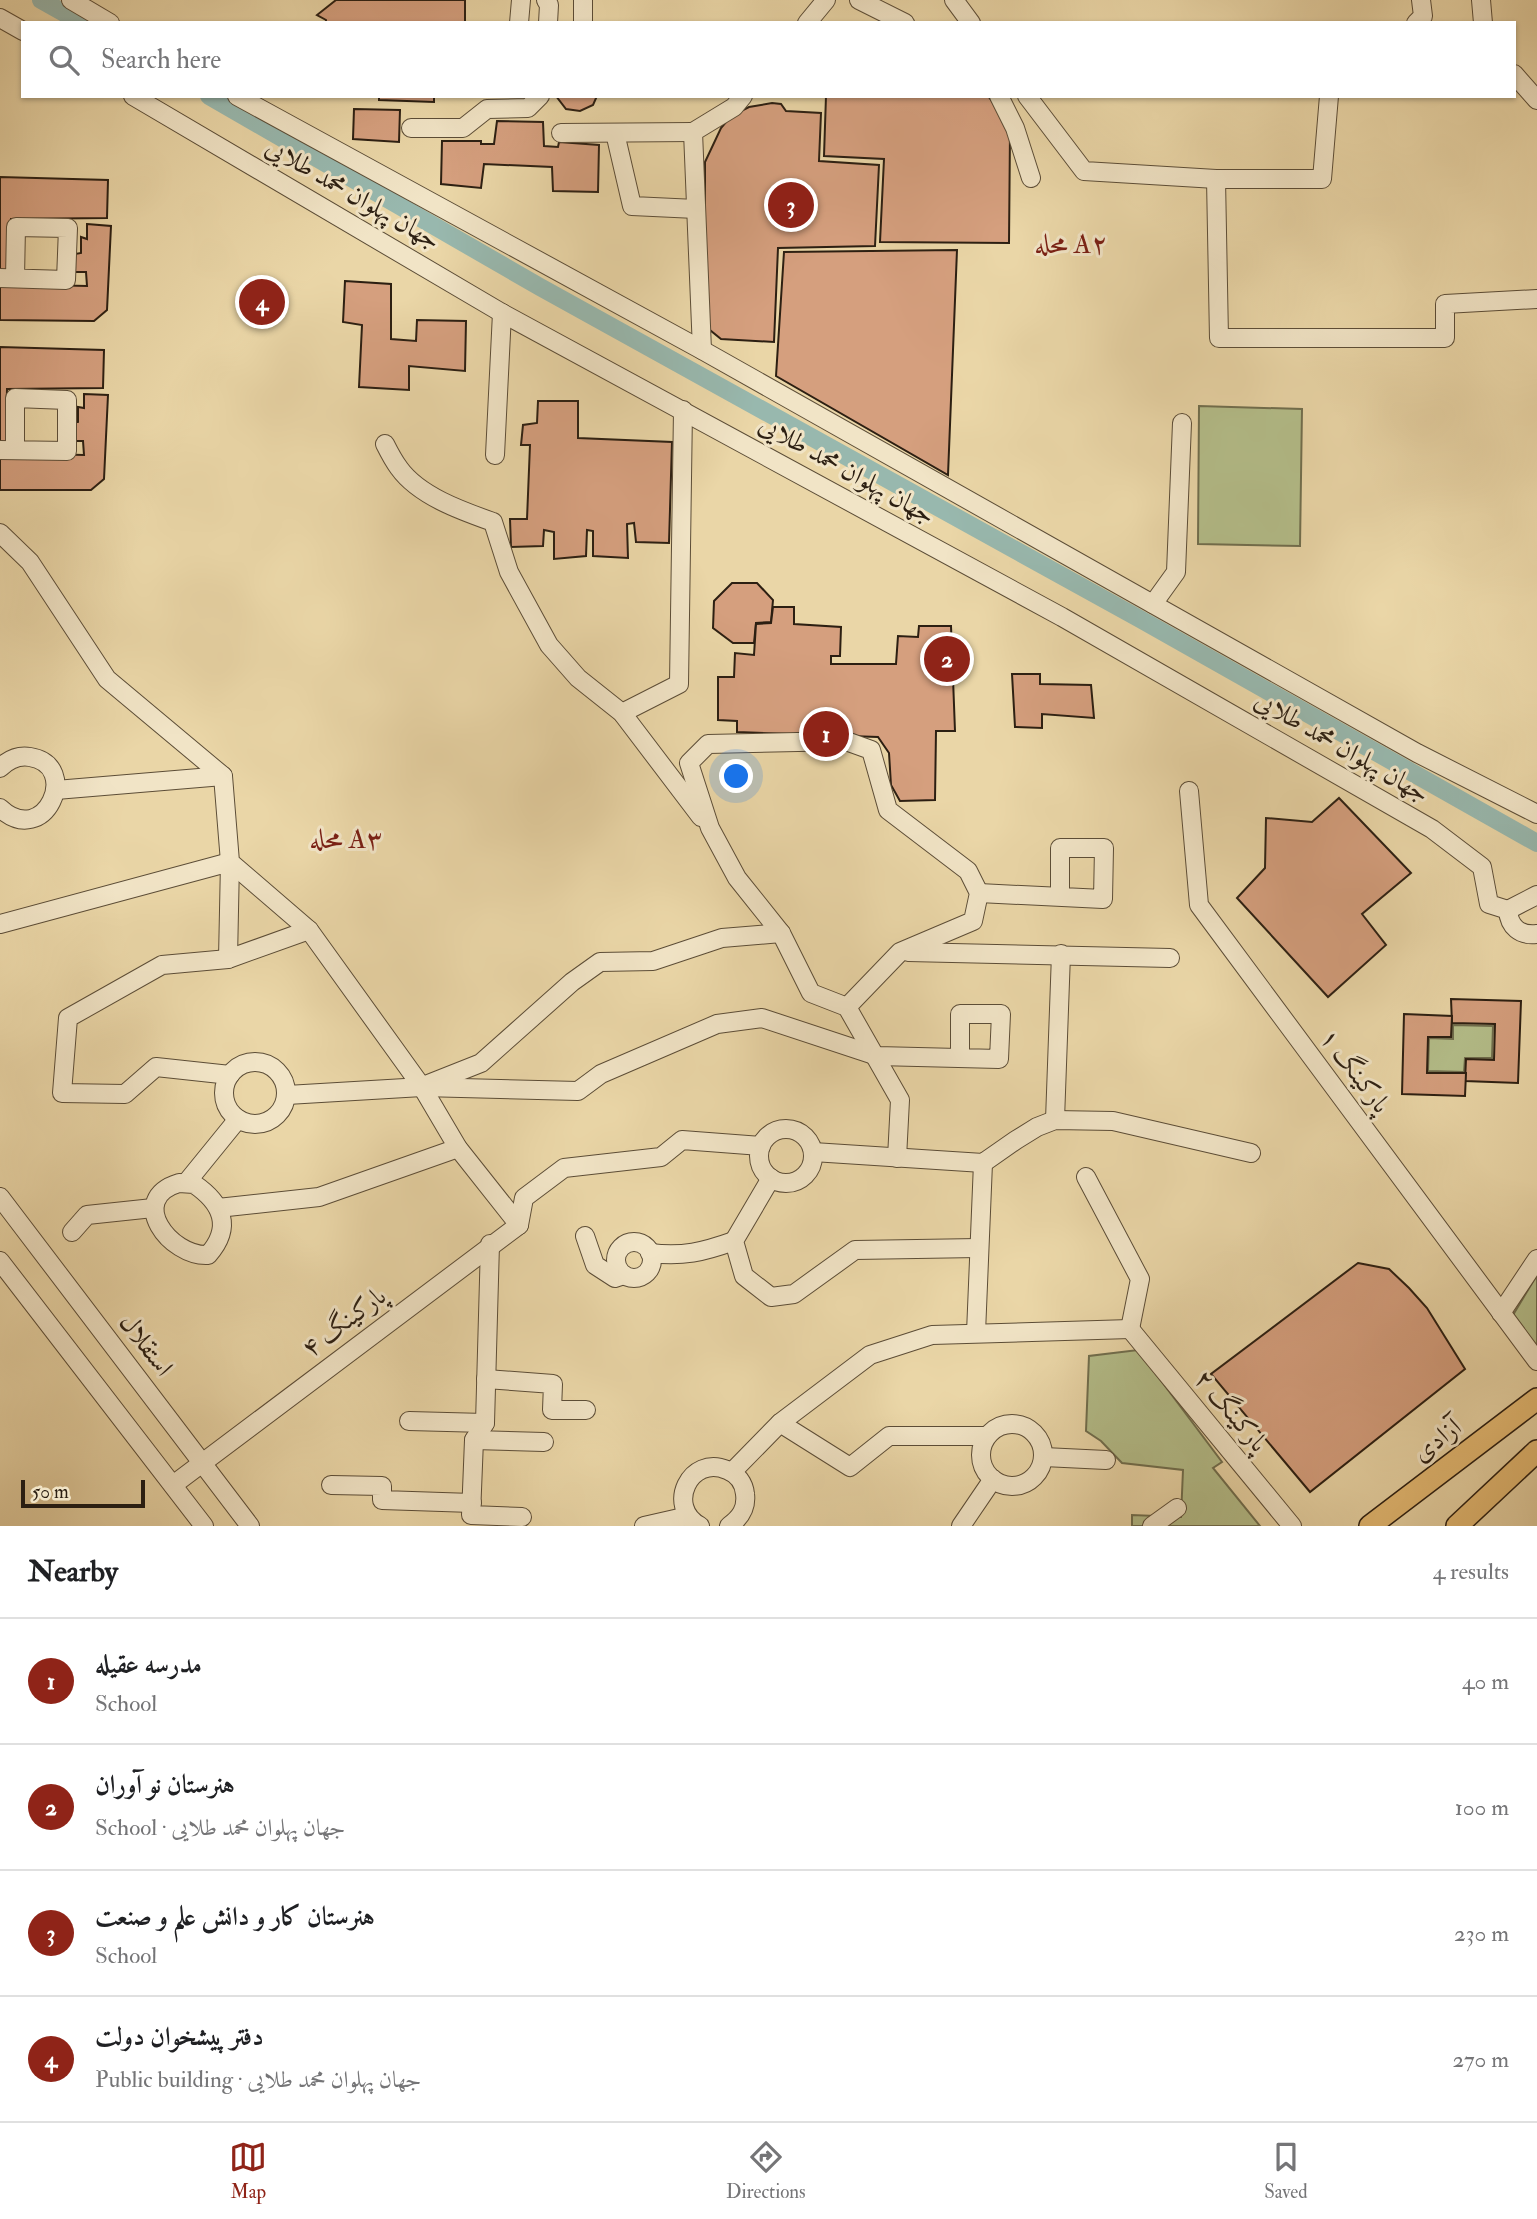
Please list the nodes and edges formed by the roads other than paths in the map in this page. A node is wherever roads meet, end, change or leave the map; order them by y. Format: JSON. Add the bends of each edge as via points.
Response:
{"nodes":[{"id":1,"x":71,"y":0,"type":"edge"},
{"id":2,"x":521,"y":0,"type":"edge"},
{"id":3,"x":545,"y":0,"type":"edge"},
{"id":4,"x":583,"y":0,"type":"edge"},
{"id":5,"x":826,"y":0,"type":"edge"},
{"id":6,"x":859,"y":0,"type":"edge"},
{"id":7,"x":954,"y":0,"type":"edge"},
{"id":8,"x":1421,"y":0,"type":"edge"},
{"id":9,"x":1481,"y":0,"type":"edge"},
{"id":10,"x":0,"y":18,"type":"edge"},
{"id":11,"x":107,"y":21,"type":"edge"},
{"id":12,"x":519,"y":21,"type":"edge"},
{"id":13,"x":548,"y":21,"type":"edge"},
{"id":14,"x":583,"y":21,"type":"edge"},
{"id":15,"x":809,"y":21,"type":"edge"},
{"id":16,"x":901,"y":21,"type":"edge"},
{"id":17,"x":970,"y":21,"type":"edge"},
{"id":18,"x":1418,"y":21,"type":"edge"},
{"id":19,"x":1483,"y":21,"type":"edge"},
{"id":20,"x":21,"y":30,"type":"edge"},
{"id":21,"x":1516,"y":76,"type":"edge"},
{"id":22,"x":136,"y":98,"type":"edge"},
{"id":23,"x":241,"y":98,"type":"edge"},
{"id":24,"x":741,"y":98,"type":"edge"},
{"id":25,"x":1000,"y":98,"type":"edge"},
{"id":26,"x":1029,"y":98,"type":"edge"},
{"id":27,"x":1329,"y":98,"type":"edge"},
{"id":28,"x":529,"y":100,"type":"edge"},
{"id":29,"x":1537,"y":100,"type":"edge"},
{"id":30,"x":411,"y":128,"type":"dead end"},
{"id":31,"x":693,"y":132,"type":"junction"},
{"id":32,"x":561,"y":133,"type":"dead end"},
{"id":33,"x":615,"y":133,"type":"junction"},
{"id":34,"x":1031,"y":178,"type":"dead end"},
{"id":35,"x":1216,"y":179,"type":"junction"},
{"id":36,"x":696,"y":209,"type":"junction"},
{"id":37,"x":1537,"y":299,"type":"edge"},
{"id":38,"x":502,"y":313,"type":"junction"},
{"id":39,"x":702,"y":350,"type":"junction"},
{"id":40,"x":683,"y":410,"type":"junction"},
{"id":41,"x":1182,"y":423,"type":"dead end"},
{"id":42,"x":385,"y":444,"type":"dead end"},
{"id":43,"x":495,"y":455,"type":"dead end"},
{"id":44,"x":3,"y":542,"type":"edge"},
{"id":45,"x":1153,"y":604,"type":"junction"},
{"id":46,"x":622,"y":713,"type":"junction"},
{"id":47,"x":0,"y":768,"type":"edge"},
{"id":48,"x":223,"y":776,"type":"junction"},
{"id":49,"x":56,"y":790,"type":"junction"},
{"id":50,"x":1189,"y":791,"type":"dead end"},
{"id":51,"x":1537,"y":814,"type":"edge"},
{"id":52,"x":2,"y":816,"type":"edge"},
{"id":53,"x":710,"y":828,"type":"junction"},
{"id":54,"x":230,"y":862,"type":"junction"},
{"id":55,"x":979,"y":893,"type":"junction"},
{"id":56,"x":1537,"y":895,"type":"edge"},
{"id":57,"x":1060,"y":897,"type":"dead end"},
{"id":58,"x":1508,"y":910,"type":"junction"},
{"id":59,"x":0,"y":924,"type":"edge"},
{"id":60,"x":309,"y":930,"type":"junction"},
{"id":61,"x":781,"y":933,"type":"junction"},
{"id":62,"x":1537,"y":934,"type":"edge"},
{"id":63,"x":900,"y":952,"type":"junction"},
{"id":64,"x":1060,"y":954,"type":"junction"},
{"id":65,"x":1170,"y":958,"type":"dead end"},
{"id":66,"x":228,"y":959,"type":"junction"},
{"id":67,"x":847,"y":1007,"type":"junction"},
{"id":68,"x":877,"y":1056,"type":"junction"},
{"id":69,"x":960,"y":1058,"type":"dead end"},
{"id":70,"x":230,"y":1074,"type":"junction"},
{"id":71,"x":422,"y":1087,"type":"junction"},
{"id":72,"x":287,"y":1096,"type":"junction"},
{"id":73,"x":238,"y":1119,"type":"junction"},
{"id":74,"x":1055,"y":1120,"type":"junction"},
{"id":75,"x":761,"y":1146,"type":"junction"},
{"id":76,"x":458,"y":1148,"type":"junction"},
{"id":77,"x":813,"y":1152,"type":"junction"},
{"id":78,"x":1251,"y":1153,"type":"dead end"},
{"id":79,"x":897,"y":1158,"type":"junction"},
{"id":80,"x":983,"y":1164,"type":"junction"},
{"id":81,"x":1086,"y":1177,"type":"dead end"},
{"id":82,"x":771,"y":1178,"type":"junction"},
{"id":83,"x":187,"y":1183,"type":"junction"},
{"id":84,"x":0,"y":1197,"type":"edge"},
{"id":85,"x":218,"y":1208,"type":"junction"},
{"id":86,"x":153,"y":1209,"type":"junction"},
{"id":87,"x":519,"y":1224,"type":"junction"},
{"id":88,"x":72,"y":1232,"type":"dead end"},
{"id":89,"x":585,"y":1236,"type":"dead end"},
{"id":90,"x":734,"y":1241,"type":"junction"},
{"id":91,"x":490,"y":1244,"type":"junction"},
{"id":92,"x":978,"y":1248,"type":"junction"},
{"id":93,"x":650,"y":1252,"type":"junction"},
{"id":94,"x":1537,"y":1259,"type":"edge"},
{"id":95,"x":0,"y":1261,"type":"edge"},
{"id":96,"x":624,"y":1275,"type":"junction"},
{"id":97,"x":1501,"y":1313,"type":"junction"},
{"id":98,"x":1130,"y":1329,"type":"junction"},
{"id":99,"x":976,"y":1334,"type":"junction"},
{"id":100,"x":1537,"y":1361,"type":"edge"},
{"id":101,"x":486,"y":1379,"type":"junction"},
{"id":102,"x":1537,"y":1399,"type":"edge"},
{"id":103,"x":586,"y":1410,"type":"dead end"},
{"id":104,"x":409,"y":1422,"type":"dead end"},
{"id":105,"x":485,"y":1423,"type":"junction"},
{"id":106,"x":780,"y":1423,"type":"junction"},
{"id":107,"x":986,"y":1436,"type":"junction"},
{"id":108,"x":474,"y":1440,"type":"junction"},
{"id":109,"x":544,"y":1442,"type":"dead end"},
{"id":110,"x":1537,"y":1451,"type":"edge"},
{"id":111,"x":1044,"y":1457,"type":"junction"},
{"id":112,"x":1106,"y":1460,"type":"dead end"},
{"id":113,"x":203,"y":1462,"type":"junction"},
{"id":114,"x":732,"y":1472,"type":"junction"},
{"id":115,"x":993,"y":1479,"type":"junction"},
{"id":116,"x":173,"y":1485,"type":"junction"},
{"id":117,"x":331,"y":1485,"type":"dead end"},
{"id":118,"x":472,"y":1503,"type":"junction"},
{"id":119,"x":1177,"y":1508,"type":"dead end"},
{"id":120,"x":522,"y":1517,"type":"dead end"},
{"id":121,"x":694,"y":1521,"type":"edge"},
{"id":122,"x":736,"y":1524,"type":"edge"},
{"id":123,"x":204,"y":1526,"type":"edge"},
{"id":124,"x":250,"y":1526,"type":"edge"},
{"id":125,"x":643,"y":1526,"type":"edge"},
{"id":126,"x":961,"y":1526,"type":"edge"},
{"id":127,"x":1152,"y":1526,"type":"edge"},
{"id":128,"x":1292,"y":1526,"type":"edge"},
{"id":129,"x":1370,"y":1526,"type":"edge"},
{"id":130,"x":1457,"y":1526,"type":"edge"}],
"edges":[{"from":1,"to":11,"type":"street"},
{"from":2,"to":12,"type":"street"},
{"from":3,"to":13,"type":"street"},
{"from":4,"to":14,"type":"street"},
{"from":5,"to":15,"type":"street"},
{"from":6,"to":16,"type":"street"},
{"from":7,"to":17,"type":"street"},
{"from":8,"to":18,"type":"street","via":[[1423,16]]},
{"from":9,"to":19,"type":"street"},
{"from":10,"to":20,"type":"street"},
{"from":21,"to":29,"type":"street"},
{"from":22,"to":38,"type":"street","name":"جهان پهلوان محمد طلایی"},
{"from":23,"to":39,"type":"street","name":"جهان پهلوان محمد طلایی"},
{"from":24,"to":31,"type":"street"},
{"from":25,"to":34,"type":"street"},
{"from":26,"to":35,"type":"street","via":[[1084,171]]},
{"from":27,"to":35,"type":"street","via":[[1322,179]]},
{"from":28,"to":30,"type":"street","via":[[487,109],[463,128]]},
{"from":31,"to":33,"type":"street"},
{"from":31,"to":36,"type":"street"},
{"from":32,"to":33,"type":"street"},
{"from":33,"to":36,"type":"street","via":[[632,206]]},
{"from":35,"to":37,"type":"street","via":[[1219,338],[1446,338],[1445,304]]},
{"from":36,"to":39,"type":"street"},
{"from":38,"to":40,"type":"street","name":"جهان پهلوان محمد طلایی"},
{"from":38,"to":43,"type":"street"},
{"from":39,"to":45,"type":"street","name":"جهان پهلوان محمد طلایی"},
{"from":40,"to":46,"type":"street","via":[[679,684]]},
{"from":40,"to":58,"type":"street","name":"جهان پهلوان محمد طلایی","via":[[1062,617],[1432,829],[1482,867],[1489,904]]},
{"from":41,"to":45,"type":"street","via":[[1175,572]]},
{"from":42,"to":46,"type":"street","via":[[400,470],[429,495],[493,522],[509,572],[549,645],[578,678]]},
{"from":44,"to":48,"type":"street","via":[[30,562],[107,679]]},
{"from":45,"to":51,"type":"street","name":"جهان پهلوان محمد طلایی","via":[[1417,753]]},
{"from":46,"to":53,"type":"street"},
{"from":47,"to":49,"type":"street","via":[[15,758],[35,758],[51,771]]},
{"from":48,"to":49,"type":"street"},
{"from":48,"to":54,"type":"street"},
{"from":49,"to":52,"type":"street","via":[[47,810],[38,816]]},
{"from":50,"to":97,"type":"street","name":"پارکینگ ۱","via":[[1199,905]]},
{"from":53,"to":55,"type":"street","via":[[689,763],[708,744],[846,741],[871,750],[888,810],[968,871]]},
{"from":53,"to":61,"type":"street","via":[[737,878]]},
{"from":54,"to":59,"type":"street"},
{"from":54,"to":60,"type":"street"},
{"from":54,"to":66,"type":"street"},
{"from":55,"to":57,"type":"street"},
{"from":55,"to":63,"type":"street","via":[[972,921]]},
{"from":56,"to":58,"type":"street"},
{"from":58,"to":62,"type":"street","via":[[1517,930]]},
{"from":60,"to":66,"type":"street"},
{"from":60,"to":71,"type":"street"},
{"from":61,"to":67,"type":"street","via":[[811,993]]},
{"from":61,"to":71,"type":"street","via":[[722,938],[653,961],[600,962],[481,1063]]},
{"from":63,"to":64,"type":"street"},
{"from":63,"to":67,"type":"street"},
{"from":64,"to":65,"type":"street"},
{"from":64,"to":74,"type":"street"},
{"from":66,"to":70,"type":"street","via":[[162,965],[68,1018],[62,1093],[125,1094],[156,1068]]},
{"from":67,"to":68,"type":"street"},
{"from":68,"to":69,"type":"street"},
{"from":68,"to":71,"type":"street","via":[[762,1018],[717,1024],[601,1074],[578,1091]]},
{"from":68,"to":79,"type":"street","via":[[900,1100]]},
{"from":70,"to":72,"type":"street","via":[[245,1063],[263,1062],[281,1075]]},
{"from":70,"to":73,"type":"street","via":[[225,1102]]},
{"from":71,"to":72,"type":"street"},
{"from":71,"to":76,"type":"street"},
{"from":72,"to":73,"type":"street","via":[[278,1115],[269,1121],[259,1125]]},
{"from":73,"to":83,"type":"street"},
{"from":74,"to":78,"type":"street","via":[[1113,1121]]},
{"from":74,"to":80,"type":"street","via":[[1027,1133]]},
{"from":75,"to":77,"type":"street","via":[[773,1132],[790,1129],[805,1137]]},
{"from":75,"to":82,"type":"street","via":[[760,1163]]},
{"from":75,"to":87,"type":"street","via":[[682,1140],[661,1157],[564,1168],[524,1198]]},
{"from":76,"to":85,"type":"street","via":[[319,1197]]},
{"from":76,"to":87,"type":"street"},
{"from":77,"to":79,"type":"street"},
{"from":77,"to":82,"type":"street","via":[[810,1169],[797,1180]]},
{"from":79,"to":80,"type":"street"},
{"from":80,"to":92,"type":"street"},
{"from":81,"to":98,"type":"street","via":[[1139,1279]]},
{"from":82,"to":90,"type":"street"},
{"from":83,"to":85,"type":"street","via":[[201,1188]]},
{"from":83,"to":86,"type":"street","via":[[161,1190]]},
{"from":84,"to":113,"type":"street","name":"استقلال"},
{"from":85,"to":86,"type":"street","via":[[222,1228],[208,1255],[189,1254],[169,1239]]},
{"from":86,"to":88,"type":"street","via":[[87,1214]]},
{"from":87,"to":91,"type":"street","name":"پارکینگ ۴"},
{"from":89,"to":96,"type":"street","via":[[595,1265],[615,1278]]},
{"from":90,"to":92,"type":"street","via":[[744,1276],[771,1297],[793,1294],[855,1250]]},
{"from":90,"to":93,"type":"street","via":[[701,1252]]},
{"from":91,"to":101,"type":"street"},
{"from":91,"to":113,"type":"street","name":"پارکینگ ۴"},
{"from":92,"to":99,"type":"street"},
{"from":93,"to":96,"type":"street","via":[[652,1264],[646,1274]]},
{"from":93,"to":96,"type":"street","via":[[636,1243],[620,1249],[616,1260]]},
{"from":94,"to":97,"type":"street"},
{"from":95,"to":116,"type":"street"},
{"from":97,"to":100,"type":"street","name":"پارکینگ ۱"},
{"from":98,"to":99,"type":"street"},
{"from":98,"to":128,"type":"street","name":"پارکینگ ۲"},
{"from":99,"to":106,"type":"street","via":[[932,1335],[870,1355]]},
{"from":101,"to":103,"type":"street","via":[[553,1384],[552,1410]]},
{"from":101,"to":105,"type":"street"},
{"from":102,"to":129,"type":"main road","name":"آزادی"},
{"from":104,"to":105,"type":"street"},
{"from":105,"to":108,"type":"street"},
{"from":106,"to":107,"type":"street","via":[[850,1467],[889,1436]]},
{"from":106,"to":114,"type":"street"},
{"from":107,"to":111,"type":"street","via":[[1003,1424],[1023,1425],[1039,1437]]},
{"from":107,"to":115,"type":"street","via":[[981,1456]]},
{"from":108,"to":109,"type":"street"},
{"from":108,"to":118,"type":"street"},
{"from":110,"to":130,"type":"main road"},
{"from":111,"to":112,"type":"street"},
{"from":111,"to":115,"type":"street","via":[[1027,1483],[1007,1486]]},
{"from":113,"to":116,"type":"street","name":"پارکینگ ۴"},
{"from":113,"to":124,"type":"street","name":"استقلال"},
{"from":114,"to":121,"type":"street","via":[[712,1466],[688,1480],[682,1497]]},
{"from":114,"to":122,"type":"street","via":[[740,1479],[746,1500]]},
{"from":115,"to":126,"type":"street"},
{"from":116,"to":123,"type":"street"},
{"from":117,"to":118,"type":"street","via":[[382,1486],[382,1500]]},
{"from":118,"to":120,"type":"street","via":[[471,1516]]},
{"from":119,"to":127,"type":"street"},
{"from":121,"to":125,"type":"street"}]}
